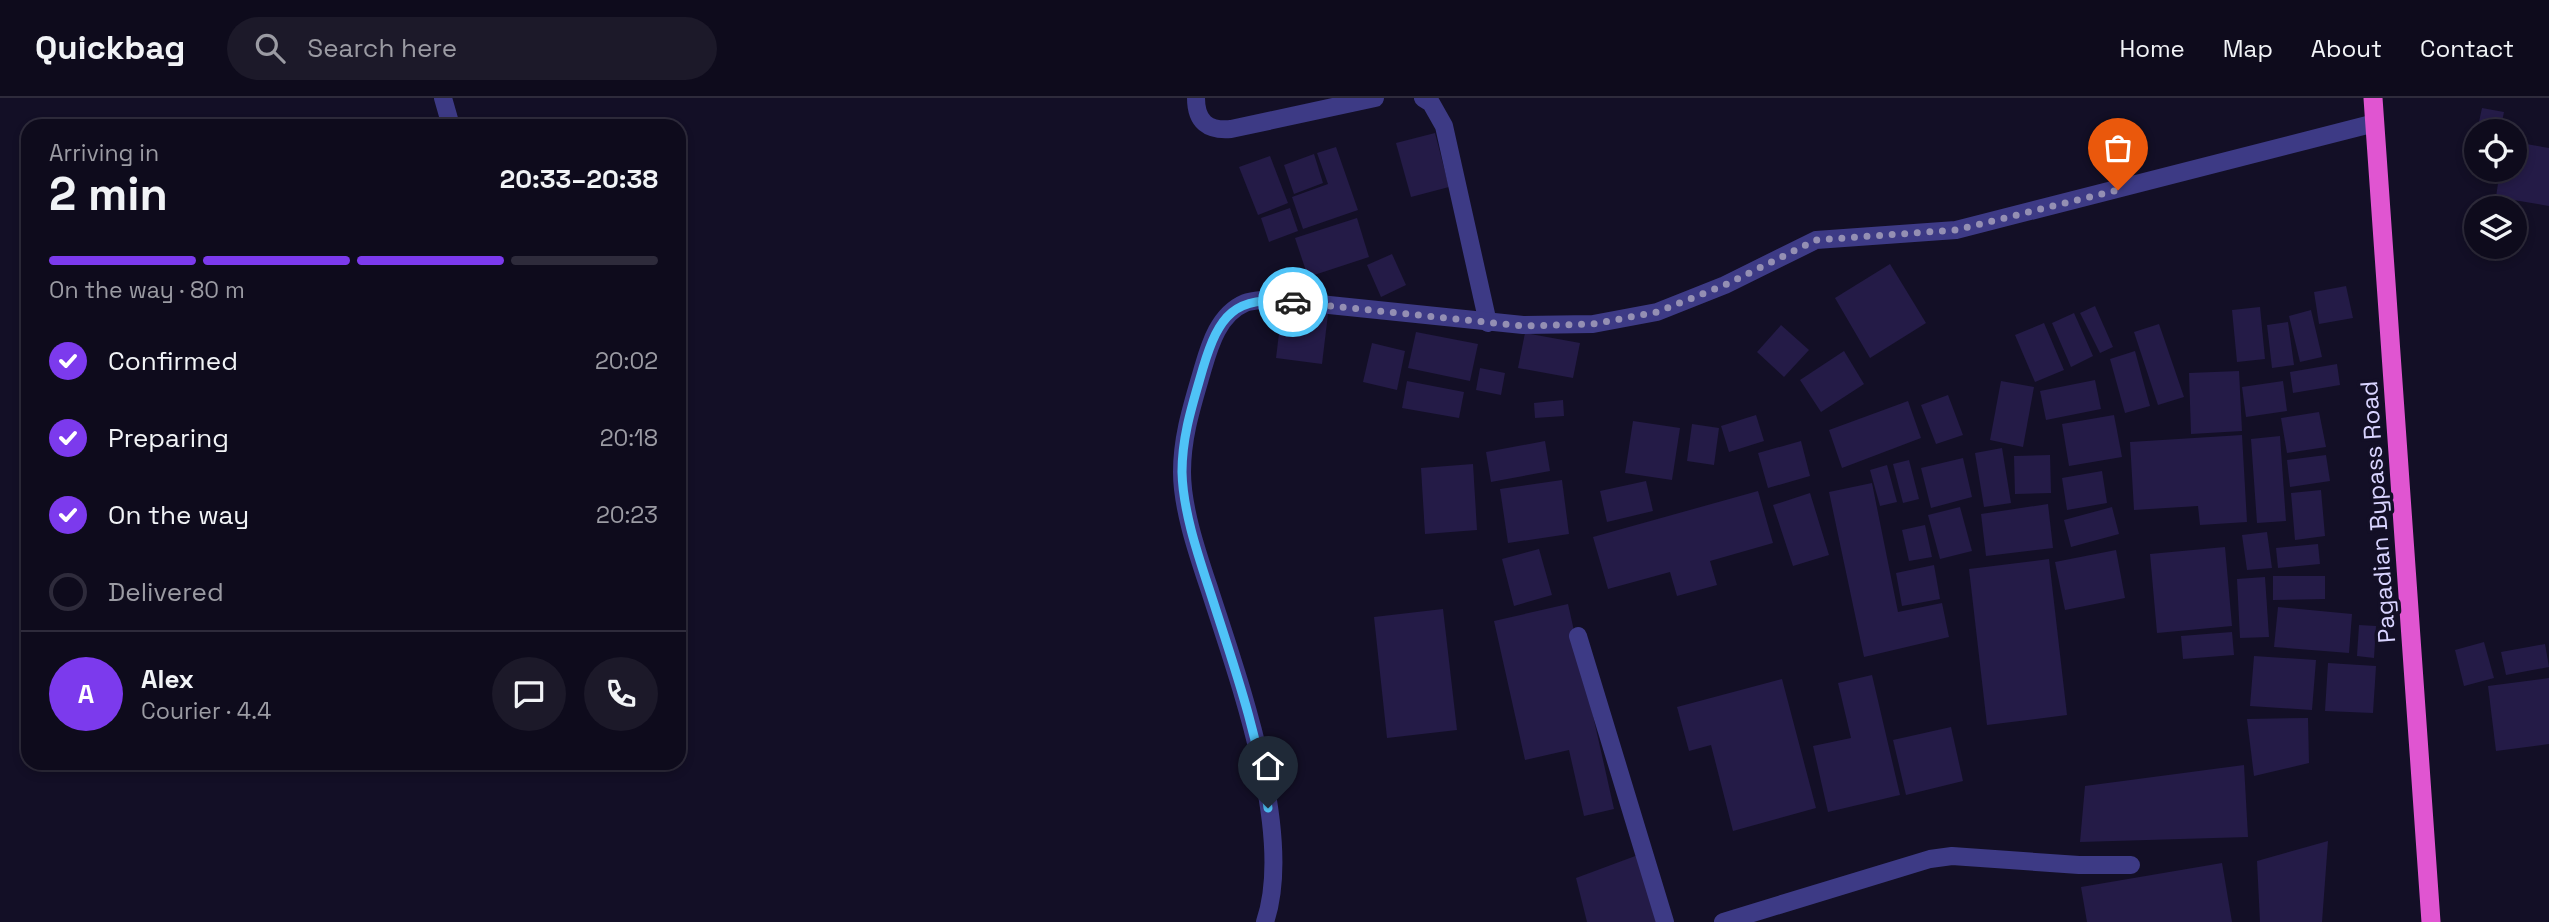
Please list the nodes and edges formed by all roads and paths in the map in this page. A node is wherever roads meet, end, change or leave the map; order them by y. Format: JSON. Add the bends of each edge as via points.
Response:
{"nodes":[{"id":1,"x":443,"y":98,"type":"edge"},
{"id":2,"x":1196,"y":98,"type":"edge"},
{"id":3,"x":1375,"y":98,"type":"edge"},
{"id":4,"x":1423,"y":98,"type":"edge"},
{"id":5,"x":2372,"y":98,"type":"edge"},
{"id":6,"x":449,"y":119,"type":"edge"},
{"id":7,"x":2375,"y":123,"type":"junction"},
{"id":8,"x":1488,"y":323,"type":"junction"},
{"id":9,"x":1578,"y":636,"type":"dead end"},
{"id":10,"x":2131,"y":865,"type":"dead end"},
{"id":11,"x":1265,"y":922,"type":"edge"},
{"id":12,"x":1665,"y":922,"type":"edge"},
{"id":13,"x":1723,"y":922,"type":"edge"},
{"id":14,"x":2431,"y":922,"type":"edge"}],
"edges":[{"from":1,"to":6,"type":"street"},
{"from":2,"to":3,"type":"street","via":[[1199,119],[1217,130]]},
{"from":4,"to":8,"type":"street","via":[[1444,126]]},
{"from":5,"to":7,"type":"highway","name":"Pagadian Bypass Road"},
{"from":7,"to":8,"type":"street","via":[[1956,230],[1816,240],[1657,312],[1593,324]]},
{"from":7,"to":14,"type":"highway","name":"Pagadian Bypass Road"},
{"from":8,"to":11,"type":"street","via":[[1271,299],[1245,303],[1226,317],[1211,341],[1184,432],[1182,475],[1193,540],[1262,766],[1273,850],[1273,885]]},
{"from":9,"to":12,"type":"street"},
{"from":10,"to":13,"type":"street","via":[[1952,856],[1930,859]]}]}
